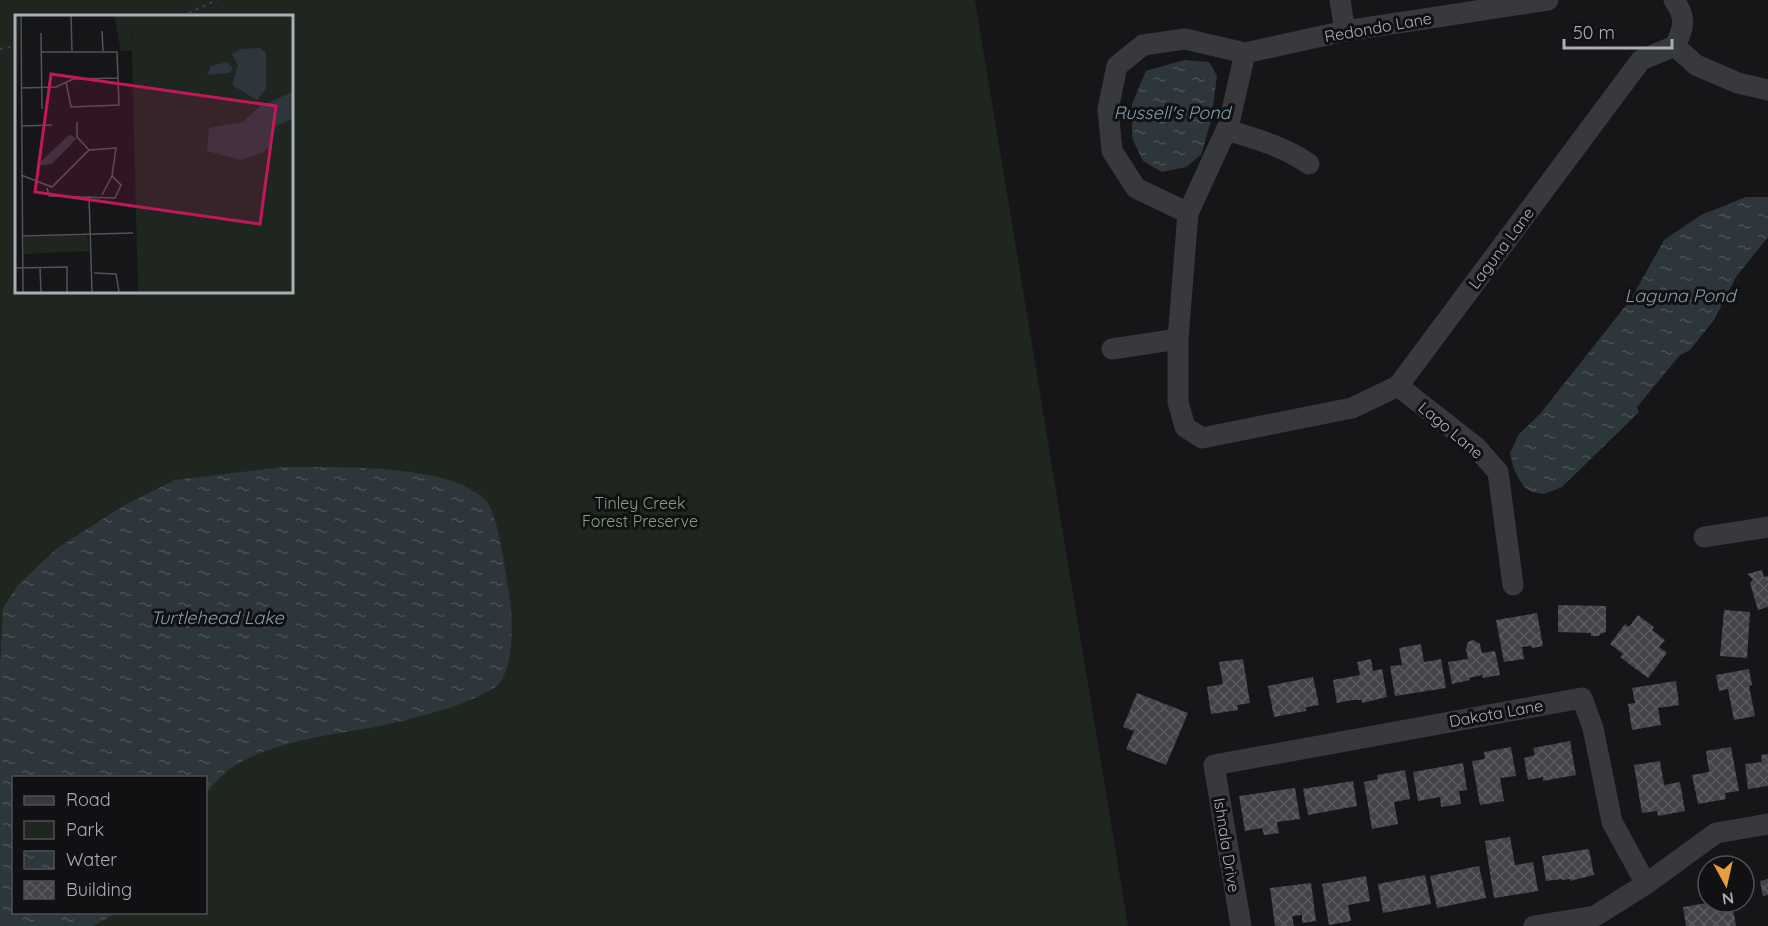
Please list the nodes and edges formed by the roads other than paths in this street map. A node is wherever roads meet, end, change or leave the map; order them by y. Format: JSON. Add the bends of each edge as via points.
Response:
{"nodes":[{"id":1,"x":1340,"y":0,"type":"edge"},
{"id":2,"x":1548,"y":0,"type":"edge"},
{"id":3,"x":1674,"y":0,"type":"edge"},
{"id":4,"x":1345,"y":32,"type":"junction"},
{"id":5,"x":1675,"y":46,"type":"junction"},
{"id":6,"x":1245,"y":53,"type":"junction"},
{"id":7,"x":1768,"y":90,"type":"edge"},
{"id":8,"x":1227,"y":130,"type":"junction"},
{"id":9,"x":1309,"y":164,"type":"dead end"},
{"id":10,"x":1188,"y":213,"type":"junction"},
{"id":11,"x":1178,"y":339,"type":"junction"},
{"id":12,"x":1112,"y":349,"type":"dead end"},
{"id":13,"x":1398,"y":386,"type":"junction"},
{"id":14,"x":1768,"y":527,"type":"edge"},
{"id":15,"x":1704,"y":537,"type":"dead end"},
{"id":16,"x":1514,"y":585,"type":"dead end"},
{"id":17,"x":1214,"y":765,"type":"joint"},
{"id":18,"x":1768,"y":824,"type":"edge"},
{"id":19,"x":1646,"y":884,"type":"junction"},
{"id":20,"x":1240,"y":926,"type":"edge"},
{"id":21,"x":1534,"y":926,"type":"edge"}],
"edges":[{"from":1,"to":4,"type":"street"},
{"from":2,"to":4,"type":"street","name":"Redondo Lane"},
{"from":3,"to":5,"type":"street","via":[[1684,26]]},
{"from":4,"to":6,"type":"street","name":"Redondo Lane"},
{"from":5,"to":7,"type":"street","via":[[1696,65],[1737,83]]},
{"from":5,"to":13,"type":"street","name":"Laguna Lane","via":[[1641,60]]},
{"from":6,"to":8,"type":"street"},
{"from":6,"to":10,"type":"street","name":"Redondo Lane","via":[[1185,39],[1143,45],[1117,66],[1108,109],[1112,151],[1136,188]]},
{"from":8,"to":9,"type":"street","via":[[1273,144]]},
{"from":8,"to":10,"type":"street"},
{"from":10,"to":11,"type":"street"},
{"from":11,"to":12,"type":"street"},
{"from":11,"to":13,"type":"street","name":"Laguna Lane","via":[[1178,402],[1185,427],[1202,438],[1352,408]]},
{"from":13,"to":16,"type":"street","name":"Lago Lane","via":[[1476,447],[1498,472]]},
{"from":14,"to":15,"type":"street"},
{"from":17,"to":19,"type":"street","name":"Dakota Lane","via":[[1582,698],[1593,728],[1612,822]]},
{"from":17,"to":20,"type":"street","name":"Ishnala Drive"},
{"from":18,"to":19,"type":"street","via":[[1716,833]]},
{"from":19,"to":21,"type":"street","via":[[1595,916]]}]}
